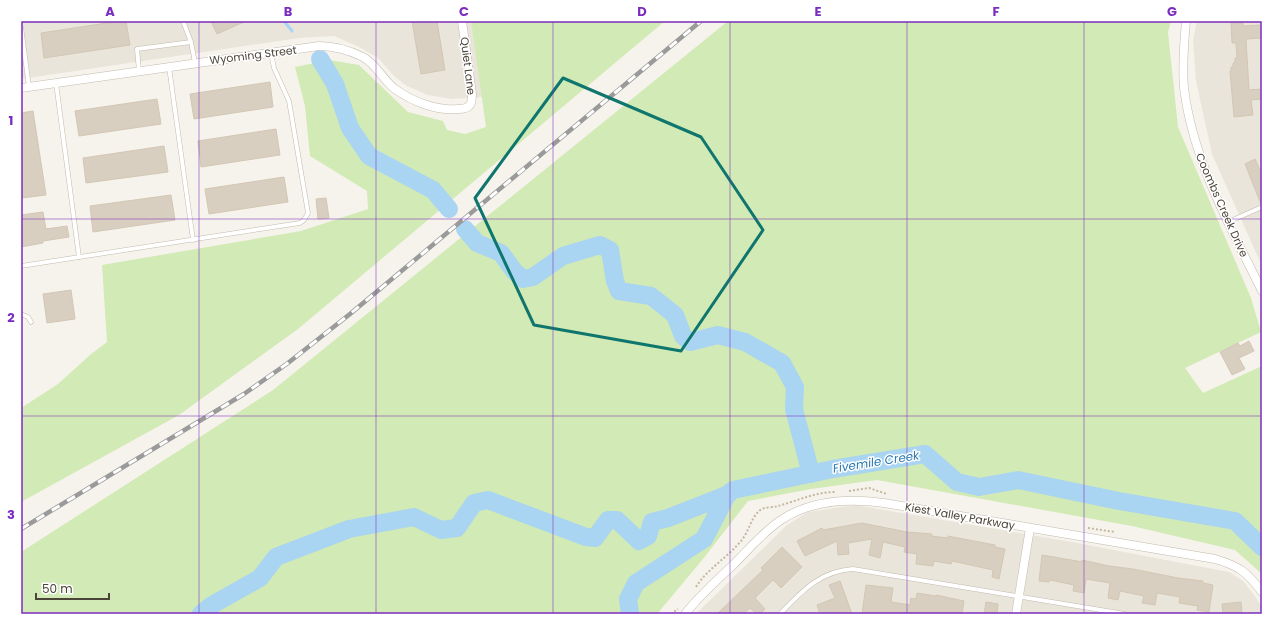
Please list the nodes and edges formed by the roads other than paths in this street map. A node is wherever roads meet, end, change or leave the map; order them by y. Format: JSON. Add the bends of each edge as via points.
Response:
{"nodes":[{"id":1,"x":183,"y":21,"type":"edge"},
{"id":2,"x":462,"y":21,"type":"edge"},
{"id":3,"x":1186,"y":21,"type":"edge"},
{"id":4,"x":21,"y":27,"type":"edge"},
{"id":5,"x":191,"y":42,"type":"junction"},
{"id":6,"x":272,"y":53,"type":"junction"},
{"id":7,"x":195,"y":63,"type":"junction"},
{"id":8,"x":169,"y":66,"type":"junction"},
{"id":9,"x":27,"y":69,"type":"junction"},
{"id":10,"x":21,"y":70,"type":"edge"},
{"id":11,"x":139,"y":71,"type":"junction"},
{"id":12,"x":56,"y":83,"type":"junction"},
{"id":13,"x":25,"y":87,"type":"edge"},
{"id":14,"x":466,"y":108,"type":"joint"},
{"id":15,"x":1262,"y":206,"type":"edge"},
{"id":16,"x":1228,"y":222,"type":"junction"},
{"id":17,"x":193,"y":240,"type":"junction"},
{"id":18,"x":79,"y":257,"type":"junction"},
{"id":19,"x":21,"y":266,"type":"edge"},
{"id":20,"x":1262,"y":291,"type":"edge"},
{"id":21,"x":21,"y":314,"type":"edge"},
{"id":22,"x":31,"y":322,"type":"dead end"},
{"id":23,"x":1030,"y":528,"type":"junction"},
{"id":24,"x":1262,"y":592,"type":"edge"},
{"id":25,"x":1020,"y":596,"type":"junction"},
{"id":26,"x":682,"y":611,"type":"edge"},
{"id":27,"x":780,"y":614,"type":"edge"},
{"id":28,"x":1016,"y":614,"type":"edge"},
{"id":29,"x":1125,"y":614,"type":"edge"}],
"edges":[{"from":1,"to":5,"type":"lane"},
{"from":2,"to":14,"type":"street","name":"Quiet Lane","via":[[472,94],[470,105]]},
{"from":3,"to":16,"type":"street","name":"Coombs Creek Drive","via":[[1183,53],[1184,88],[1190,123],[1197,150]]},
{"from":4,"to":9,"type":"lane"},
{"from":5,"to":7,"type":"lane"},
{"from":5,"to":11,"type":"lane","via":[[137,49]]},
{"from":6,"to":7,"type":"street","name":"Wyoming Street"},
{"from":6,"to":14,"type":"street","name":"Wyoming Street","via":[[319,46],[339,48],[372,63],[394,89],[405,96],[435,108]]},
{"from":6,"to":17,"type":"lane","via":[[274,68],[290,101],[308,213],[300,223]]},
{"from":7,"to":8,"type":"street","name":"Wyoming Street"},
{"from":8,"to":11,"type":"street","name":"Wyoming Street"},
{"from":8,"to":17,"type":"lane"},
{"from":9,"to":10,"type":"lane"},
{"from":9,"to":13,"type":"lane"},
{"from":11,"to":12,"type":"street","name":"Wyoming Street"},
{"from":12,"to":13,"type":"street","name":"Wyoming Street"},
{"from":12,"to":18,"type":"lane"},
{"from":15,"to":16,"type":"lane"},
{"from":16,"to":20,"type":"street","name":"Coombs Creek Drive"},
{"from":17,"to":18,"type":"lane"},
{"from":18,"to":19,"type":"lane"},
{"from":21,"to":22,"type":"lane","via":[[28,317]]},
{"from":23,"to":24,"type":"street","name":"Kiest Valley Parkway","via":[[1215,558],[1242,570]]},
{"from":23,"to":25,"type":"street"},
{"from":23,"to":26,"type":"street","name":"Kiest Valley Parkway","via":[[861,500],[821,504],[800,511],[765,532]]},
{"from":25,"to":27,"type":"lane","via":[[853,569],[839,570],[813,583]]},
{"from":25,"to":28,"type":"street"},
{"from":25,"to":29,"type":"lane"}]}
